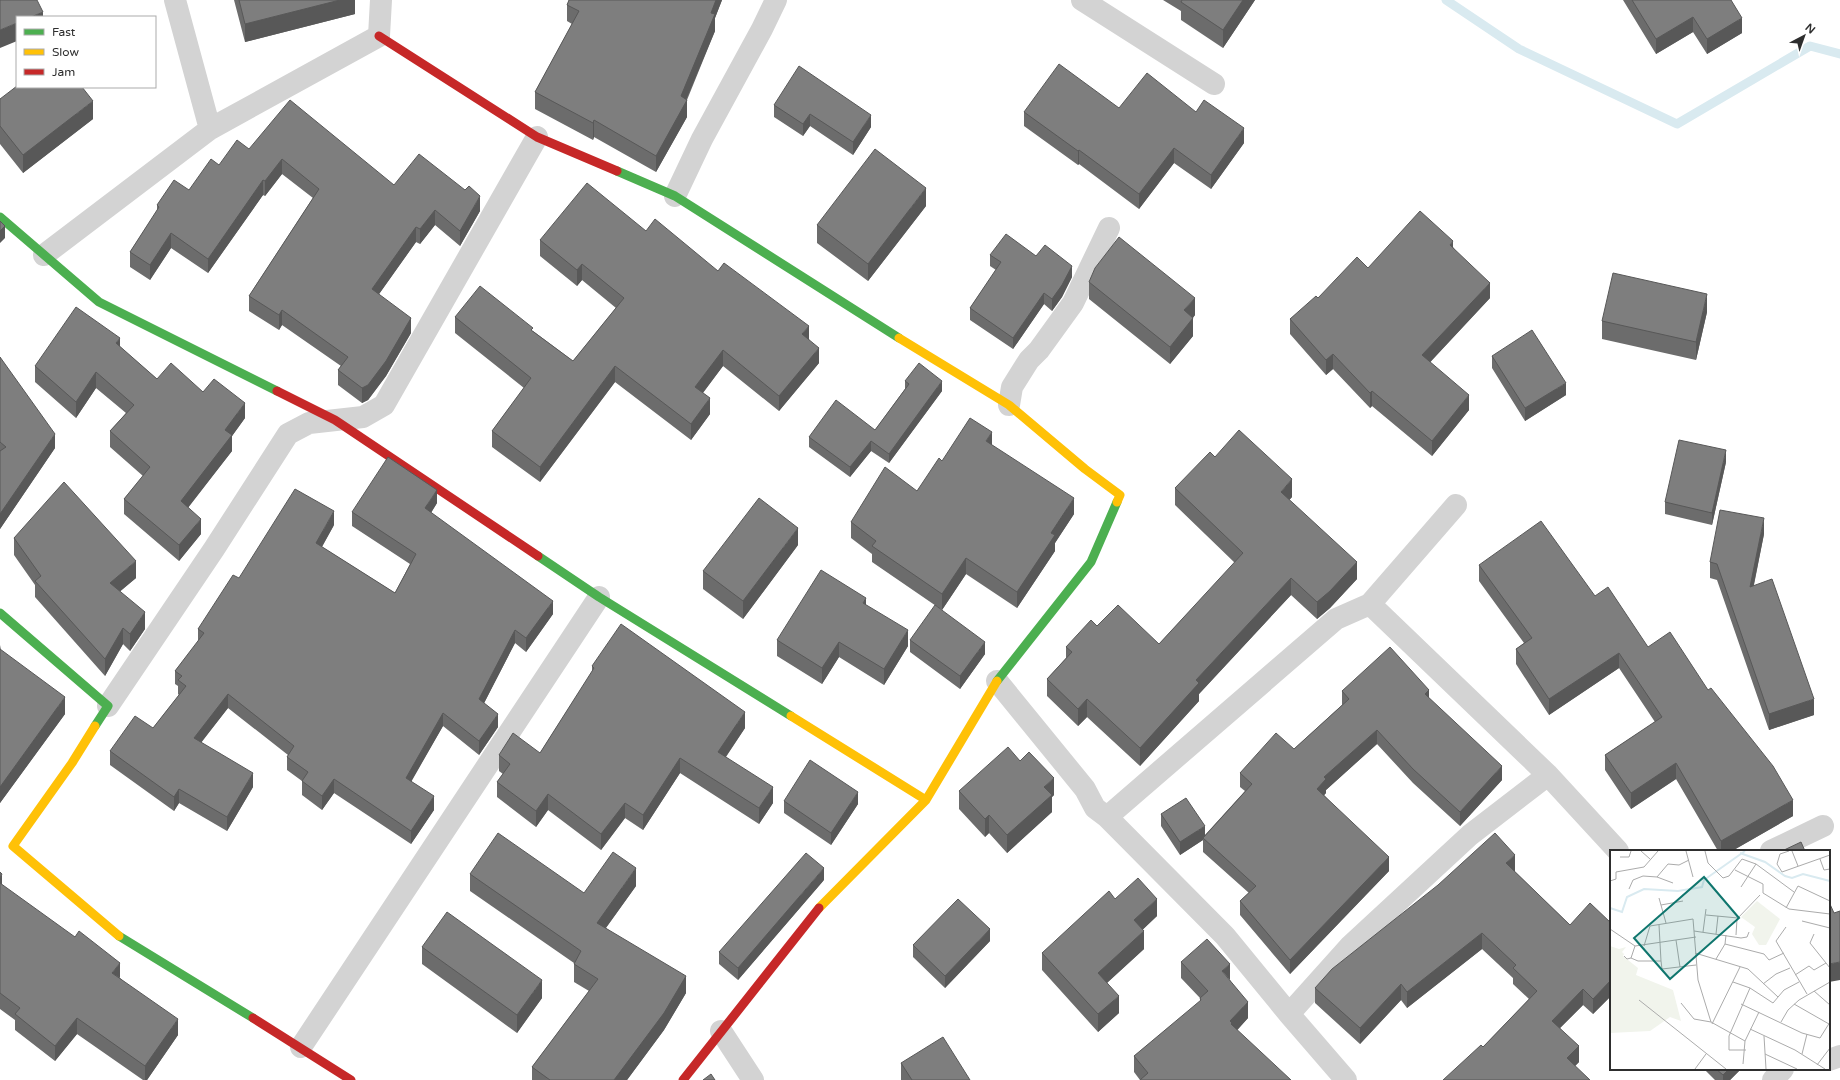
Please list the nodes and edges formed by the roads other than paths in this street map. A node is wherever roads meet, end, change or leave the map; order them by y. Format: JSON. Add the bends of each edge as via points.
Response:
{"nodes":[{"id":1,"x":174,"y":0,"type":"edge"},
{"id":2,"x":381,"y":0,"type":"edge"},
{"id":3,"x":776,"y":0,"type":"edge"},
{"id":4,"x":1082,"y":0,"type":"edge"},
{"id":5,"x":379,"y":36,"type":"junction"},
{"id":6,"x":1214,"y":84,"type":"dead end"},
{"id":7,"x":210,"y":129,"type":"junction"},
{"id":8,"x":537,"y":137,"type":"junction"},
{"id":9,"x":675,"y":196,"type":"junction"},
{"id":10,"x":0,"y":217,"type":"edge"},
{"id":11,"x":1109,"y":228,"type":"dead end"},
{"id":12,"x":44,"y":255,"type":"junction"},
{"id":13,"x":1009,"y":405,"type":"junction"},
{"id":14,"x":335,"y":420,"type":"junction"},
{"id":15,"x":1456,"y":505,"type":"dead end"},
{"id":16,"x":599,"y":596,"type":"junction"},
{"id":17,"x":1370,"y":604,"type":"junction"},
{"id":18,"x":0,"y":614,"type":"edge"},
{"id":19,"x":997,"y":681,"type":"junction"},
{"id":20,"x":108,"y":706,"type":"junction"},
{"id":21,"x":1548,"y":775,"type":"junction"},
{"id":22,"x":926,"y":800,"type":"junction"},
{"id":23,"x":1108,"y":817,"type":"junction"},
{"id":24,"x":1823,"y":826,"type":"dead end"},
{"id":25,"x":1617,"y":850,"type":"edge"},
{"id":26,"x":1773,"y":850,"type":"edge"},
{"id":27,"x":1289,"y":1014,"type":"junction"},
{"id":28,"x":721,"y":1031,"type":"junction"},
{"id":29,"x":301,"y":1048,"type":"junction"},
{"id":30,"x":1840,"y":1056,"type":"edge"},
{"id":31,"x":1830,"y":1060,"type":"edge"},
{"id":32,"x":1782,"y":1070,"type":"edge"},
{"id":33,"x":351,"y":1080,"type":"edge"},
{"id":34,"x":683,"y":1080,"type":"edge"},
{"id":35,"x":753,"y":1080,"type":"edge"},
{"id":36,"x":1346,"y":1080,"type":"edge"},
{"id":37,"x":1773,"y":1080,"type":"edge"}],
"edges":[{"from":1,"to":7,"type":"street"},
{"from":2,"to":5,"type":"street"},
{"from":3,"to":9,"type":"street","via":[[702,139]]},
{"from":4,"to":6,"type":"street"},
{"from":5,"to":7,"type":"street"},
{"from":5,"to":8,"type":"street"},
{"from":7,"to":12,"type":"street"},
{"from":8,"to":9,"type":"street"},
{"from":8,"to":14,"type":"street","via":[[384,405],[363,417]]},
{"from":9,"to":13,"type":"street","via":[[936,362]]},
{"from":10,"to":12,"type":"street"},
{"from":11,"to":13,"type":"street","via":[[1073,303],[1029,360],[1012,387]]},
{"from":12,"to":14,"type":"street","via":[[99,302]]},
{"from":13,"to":19,"type":"street","via":[[1084,469],[1120,495],[1091,562]]},
{"from":14,"to":16,"type":"street"},
{"from":14,"to":20,"type":"street","via":[[309,423],[288,434],[206,562]]},
{"from":15,"to":17,"type":"street"},
{"from":16,"to":22,"type":"street"},
{"from":16,"to":29,"type":"street"},
{"from":17,"to":21,"type":"street"},
{"from":17,"to":23,"type":"street","via":[[1336,619]]},
{"from":18,"to":20,"type":"street"},
{"from":19,"to":22,"type":"street"},
{"from":19,"to":23,"type":"street","via":[[1085,789],[1095,808]]},
{"from":20,"to":29,"type":"street","via":[[12,846],[117,936]]},
{"from":21,"to":25,"type":"street"},
{"from":21,"to":27,"type":"street","via":[[1464,841],[1350,946]]},
{"from":22,"to":28,"type":"street","via":[[821,905]]},
{"from":23,"to":27,"type":"street","via":[[1225,936]]},
{"from":24,"to":26,"type":"street"},
{"from":27,"to":36,"type":"street"},
{"from":28,"to":34,"type":"street"},
{"from":28,"to":35,"type":"street"},
{"from":29,"to":33,"type":"street"},
{"from":30,"to":31,"type":"street"},
{"from":32,"to":37,"type":"street"}]}
